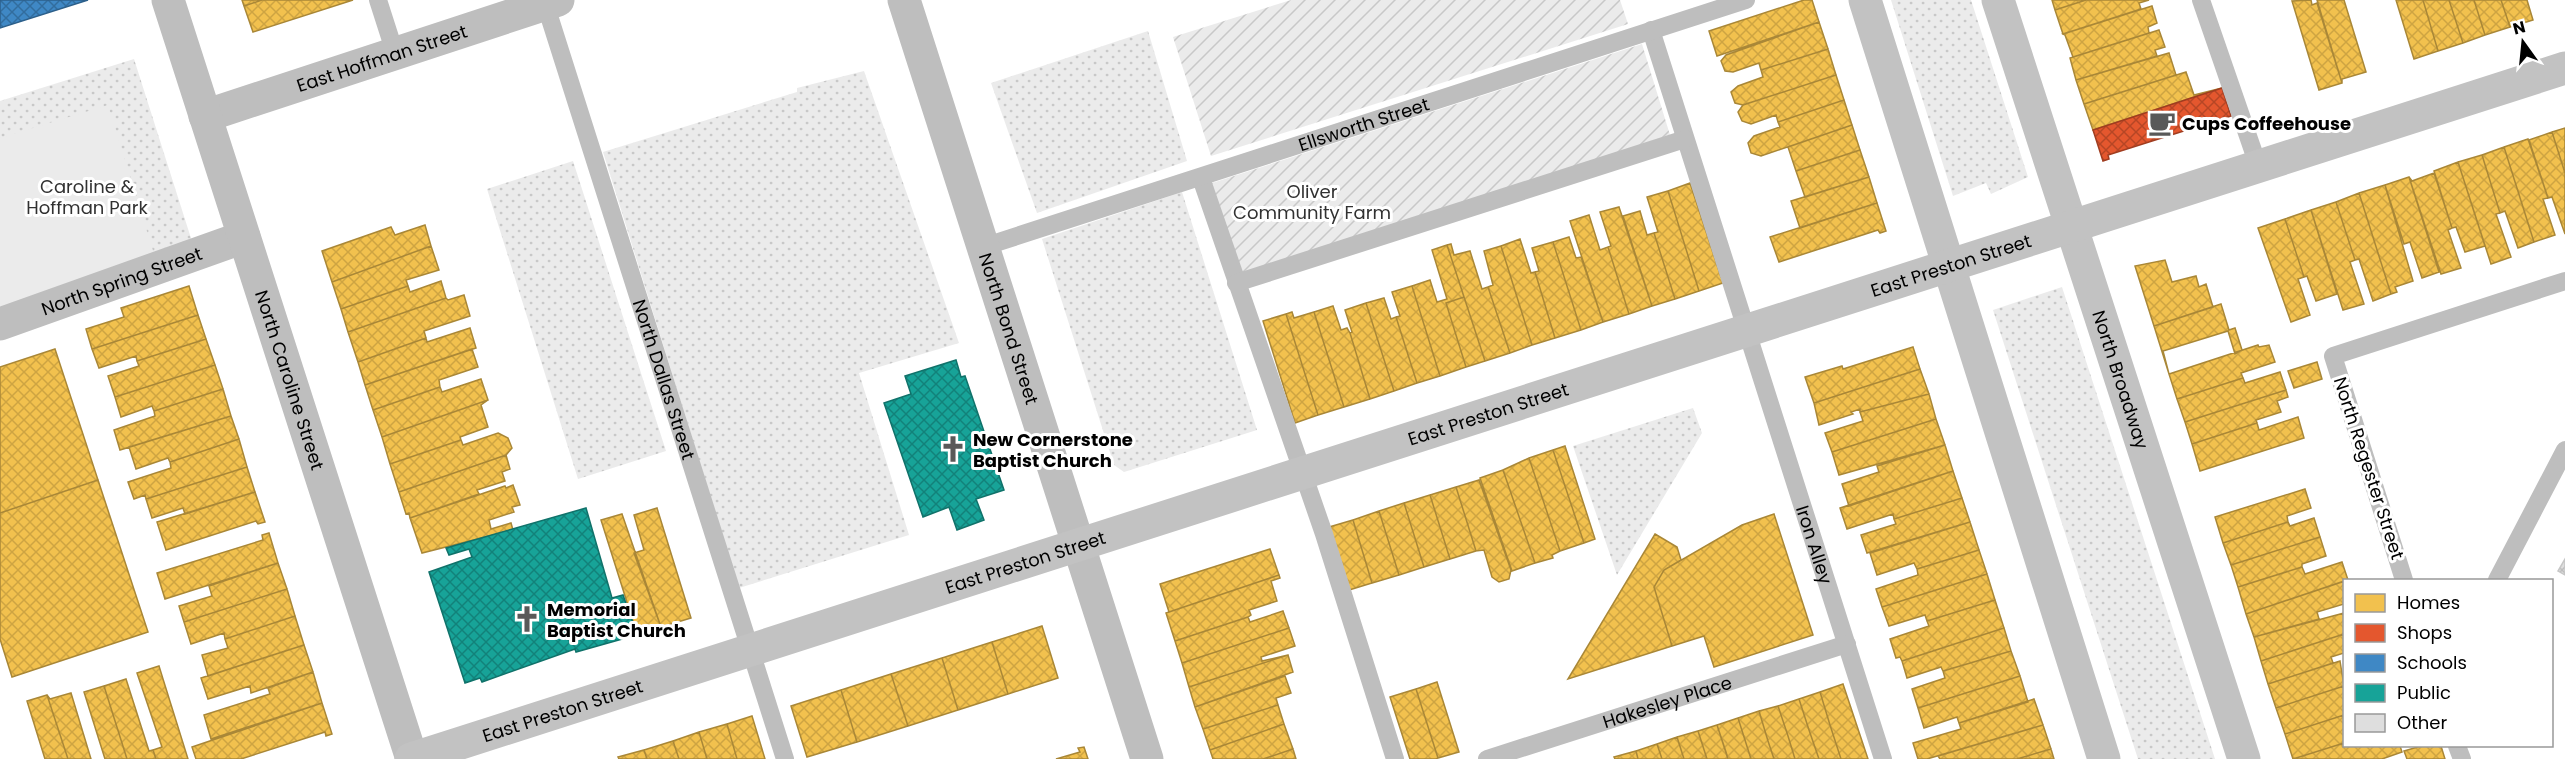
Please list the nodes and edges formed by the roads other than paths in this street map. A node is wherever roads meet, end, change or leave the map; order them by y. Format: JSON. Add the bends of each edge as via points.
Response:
{"nodes":[{"id":1,"x":168,"y":0,"type":"edge"},
{"id":2,"x":378,"y":0,"type":"edge"},
{"id":3,"x":904,"y":0,"type":"edge"},
{"id":4,"x":1746,"y":0,"type":"edge"},
{"id":5,"x":1864,"y":0,"type":"edge"},
{"id":6,"x":1998,"y":0,"type":"edge"},
{"id":7,"x":2201,"y":0,"type":"edge"},
{"id":8,"x":549,"y":1,"type":"edge"},
{"id":9,"x":1651,"y":30,"type":"junction"},
{"id":10,"x":395,"y":53,"type":"junction"},
{"id":11,"x":2565,"y":68,"type":"edge"},
{"id":12,"x":205,"y":116,"type":"junction"},
{"id":13,"x":1685,"y":139,"type":"junction"},
{"id":14,"x":2258,"y":165,"type":"junction"},
{"id":15,"x":1200,"y":178,"type":"junction"},
{"id":16,"x":2071,"y":226,"type":"junction"},
{"id":17,"x":244,"y":237,"type":"junction"},
{"id":18,"x":983,"y":247,"type":"junction"},
{"id":19,"x":1948,"y":265,"type":"junction"},
{"id":20,"x":2565,"y":281,"type":"edge"},
{"id":21,"x":1236,"y":283,"type":"junction"},
{"id":22,"x":0,"y":324,"type":"edge"},
{"id":23,"x":1746,"y":329,"type":"junction"},
{"id":24,"x":2565,"y":450,"type":"edge"},
{"id":25,"x":1302,"y":473,"type":"junction"},
{"id":26,"x":1078,"y":545,"type":"junction"},
{"id":27,"x":2404,"y":579,"type":"edge"},
{"id":28,"x":2498,"y":579,"type":"edge"},
{"id":29,"x":1847,"y":644,"type":"junction"},
{"id":30,"x":750,"y":650,"type":"junction"},
{"id":31,"x":412,"y":759,"type":"edge"},
{"id":32,"x":785,"y":759,"type":"edge"},
{"id":33,"x":1147,"y":759,"type":"edge"},
{"id":34,"x":1395,"y":759,"type":"edge"},
{"id":35,"x":1487,"y":759,"type":"edge"},
{"id":36,"x":1883,"y":759,"type":"edge"},
{"id":37,"x":2104,"y":759,"type":"edge"},
{"id":38,"x":2244,"y":759,"type":"edge"}],
"edges":[{"from":1,"to":12,"type":"street","name":"North Caroline Street"},
{"from":2,"to":10,"type":"lane"},
{"from":3,"to":18,"type":"street","name":"North Bond Street"},
{"from":4,"to":9,"type":"lane","name":"Ellsworth Street"},
{"from":5,"to":19,"type":"main road"},
{"from":6,"to":16,"type":"main road","name":"North Broadway"},
{"from":7,"to":14,"type":"lane"},
{"from":8,"to":10,"type":"street","name":"East Hoffman Street"},
{"from":8,"to":30,"type":"lane","name":"North Dallas Street"},
{"from":9,"to":13,"type":"lane","name":"Iron Alley"},
{"from":9,"to":15,"type":"lane","name":"Ellsworth Street"},
{"from":10,"to":12,"type":"street","name":"East Hoffman Street"},
{"from":11,"to":14,"type":"main road","name":"East Preston Street"},
{"from":12,"to":17,"type":"street","name":"North Caroline Street"},
{"from":13,"to":21,"type":"lane"},
{"from":13,"to":23,"type":"lane","name":"Iron Alley"},
{"from":14,"to":16,"type":"main road","name":"East Preston Street"},
{"from":15,"to":18,"type":"lane","name":"Ellsworth Street"},
{"from":15,"to":21,"type":"lane"},
{"from":16,"to":19,"type":"main road","name":"East Preston Street"},
{"from":16,"to":38,"type":"main road","name":"North Broadway"},
{"from":17,"to":22,"type":"street","name":"North Spring Street"},
{"from":17,"to":31,"type":"street","name":"North Caroline Street"},
{"from":18,"to":26,"type":"street","name":"North Bond Street"},
{"from":19,"to":23,"type":"main road","name":"East Preston Street"},
{"from":19,"to":37,"type":"main road"},
{"from":20,"to":27,"type":"lane","name":"North Regester Street","via":[[2333,356]]},
{"from":21,"to":25,"type":"lane"},
{"from":23,"to":25,"type":"main road","name":"East Preston Street"},
{"from":23,"to":29,"type":"lane","name":"Iron Alley"},
{"from":24,"to":28,"type":"lane"},
{"from":25,"to":26,"type":"main road","name":"East Preston Street"},
{"from":25,"to":34,"type":"lane"},
{"from":26,"to":30,"type":"main road","name":"East Preston Street"},
{"from":26,"to":33,"type":"street","name":"North Bond Street"},
{"from":29,"to":35,"type":"lane","name":"Hakesley Place"},
{"from":29,"to":36,"type":"lane","name":"Iron Alley"},
{"from":30,"to":31,"type":"main road","name":"East Preston Street"},
{"from":30,"to":32,"type":"lane","name":"North Dallas Street"}]}
